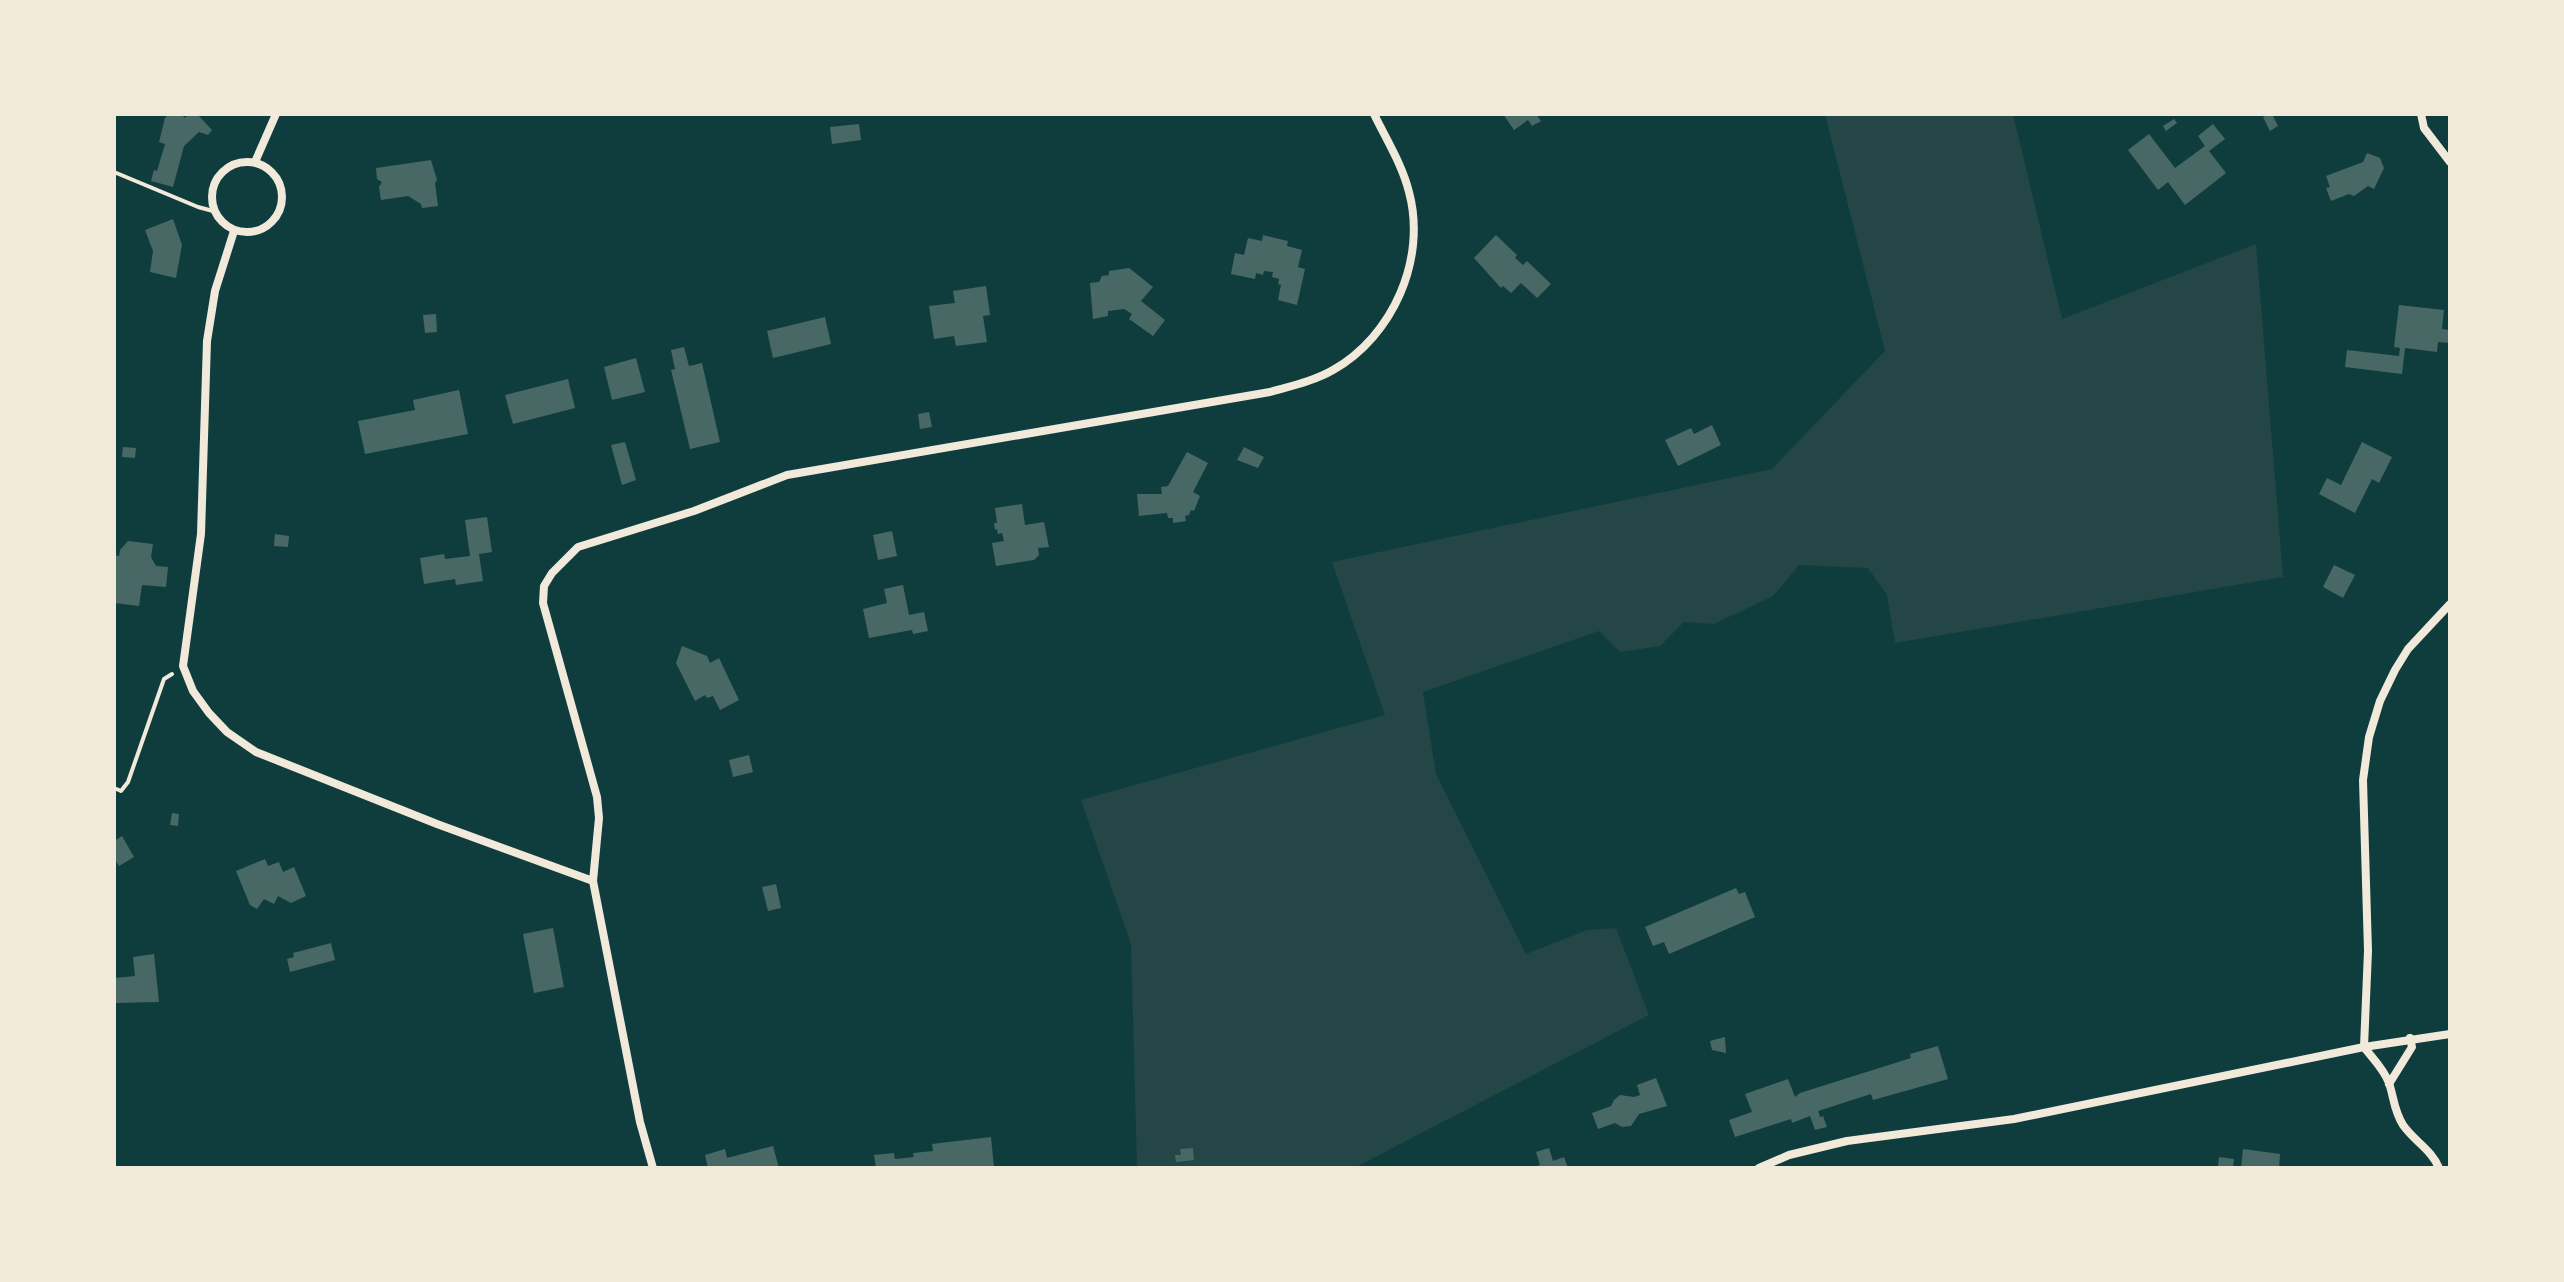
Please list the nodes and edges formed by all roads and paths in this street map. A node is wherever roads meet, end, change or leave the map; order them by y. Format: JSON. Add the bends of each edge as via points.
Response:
{"nodes":[{"id":1,"x":276,"y":114,"type":"edge"},
{"id":2,"x":1374,"y":114,"type":"edge"},
{"id":3,"x":2421,"y":114,"type":"edge"},
{"id":4,"x":255,"y":162,"type":"junction"},
{"id":5,"x":2450,"y":162,"type":"edge"},
{"id":6,"x":114,"y":172,"type":"edge"},
{"id":7,"x":213,"y":211,"type":"junction"},
{"id":8,"x":234,"y":231,"type":"junction"},
{"id":9,"x":2450,"y":604,"type":"edge"},
{"id":10,"x":183,"y":666,"type":"junction"},
{"id":11,"x":114,"y":788,"type":"edge"},
{"id":12,"x":593,"y":881,"type":"junction"},
{"id":13,"x":2450,"y":1034,"type":"edge"},
{"id":14,"x":2410,"y":1038,"type":"junction"},
{"id":15,"x":2364,"y":1047,"type":"junction"},
{"id":16,"x":2389,"y":1084,"type":"junction"},
{"id":17,"x":653,"y":1168,"type":"edge"},
{"id":18,"x":1759,"y":1168,"type":"edge"},
{"id":19,"x":2439,"y":1168,"type":"edge"}],
"edges":[{"from":1,"to":4,"type":"street"},
{"from":2,"to":12,"type":"street","via":[[1409,192],[1412,262],[1382,327],[1333,370],[1270,392],[787,475],[694,511],[590,542],[564,559],[544,586],[543,603],[597,797]]},
{"from":3,"to":5,"type":"street","via":[[2424,128]]},
{"from":4,"to":7,"type":"street","via":[[229,166],[216,179]]},
{"from":4,"to":8,"type":"street","via":[[278,180],[283,197],[275,219],[262,230]]},
{"from":6,"to":7,"type":"path"},
{"from":7,"to":8,"type":"street"},
{"from":8,"to":10,"type":"street","via":[[215,291],[207,341],[201,534]]},
{"from":9,"to":15,"type":"street","via":[[2395,670],[2369,737],[2363,780],[2368,951]]},
{"from":10,"to":11,"type":"path","via":[[164,679],[128,782],[121,791]]},
{"from":10,"to":12,"type":"street","via":[[209,713],[256,752]]},
{"from":12,"to":17,"type":"street"},
{"from":13,"to":14,"type":"street"},
{"from":14,"to":15,"type":"street"},
{"from":14,"to":16,"type":"street","via":[[2412,1047]]},
{"from":15,"to":16,"type":"street"},
{"from":15,"to":18,"type":"street","via":[[2014,1119],[1847,1141]]},
{"from":16,"to":19,"type":"street","via":[[2399,1118]]}]}
